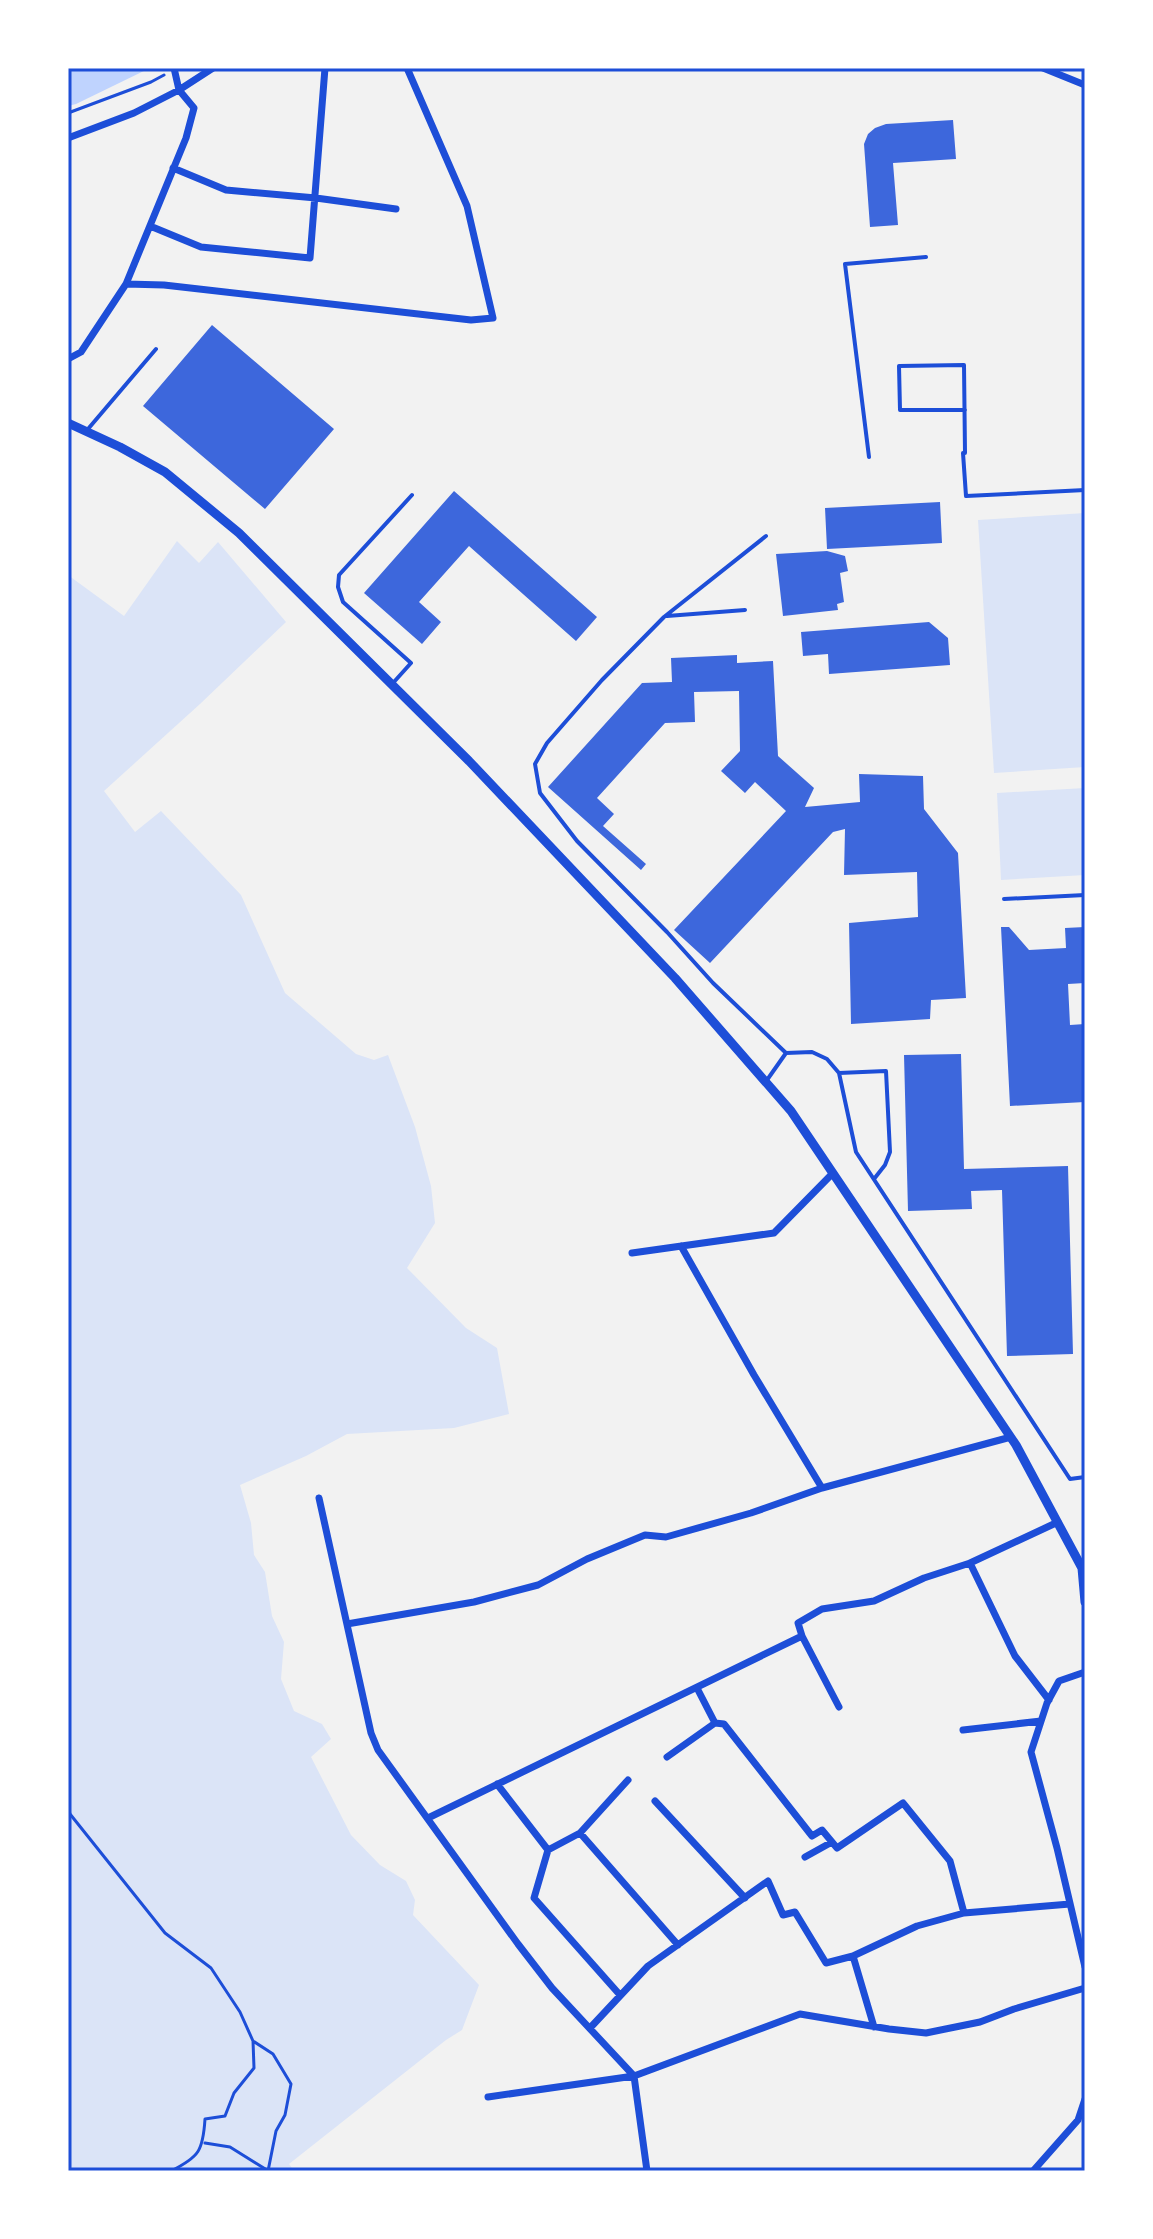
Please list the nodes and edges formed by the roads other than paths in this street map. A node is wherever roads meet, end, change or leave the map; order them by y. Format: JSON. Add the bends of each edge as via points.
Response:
{"nodes":[{"id":1,"x":174,"y":68,"type":"edge"},
{"id":2,"x":213,"y":68,"type":"edge"},
{"id":3,"x":325,"y":68,"type":"edge"},
{"id":4,"x":407,"y":68,"type":"edge"},
{"id":5,"x":1043,"y":68,"type":"edge"},
{"id":6,"x":1085,"y":85,"type":"edge"},
{"id":7,"x":179,"y":90,"type":"junction"},
{"id":8,"x":68,"y":138,"type":"edge"},
{"id":9,"x":173,"y":168,"type":"junction"},
{"id":10,"x":316,"y":198,"type":"junction"},
{"id":11,"x":396,"y":209,"type":"dead end"},
{"id":12,"x":150,"y":226,"type":"junction"},
{"id":13,"x":926,"y":257,"type":"dead end"},
{"id":14,"x":126,"y":284,"type":"junction"},
{"id":15,"x":156,"y":349,"type":"dead end"},
{"id":16,"x":68,"y":359,"type":"edge"},
{"id":17,"x":965,"y":410,"type":"junction"},
{"id":18,"x":68,"y":423,"type":"edge"},
{"id":19,"x":86,"y":431,"type":"junction"},
{"id":20,"x":869,"y":457,"type":"dead end"},
{"id":21,"x":1085,"y":490,"type":"edge"},
{"id":22,"x":412,"y":495,"type":"dead end"},
{"id":23,"x":766,"y":536,"type":"dead end"},
{"id":24,"x":745,"y":610,"type":"dead end"},
{"id":25,"x":664,"y":617,"type":"junction"},
{"id":26,"x":393,"y":683,"type":"junction"},
{"id":27,"x":1085,"y":895,"type":"edge"},
{"id":28,"x":1004,"y":899,"type":"dead end"},
{"id":29,"x":786,"y":1053,"type":"junction"},
{"id":30,"x":839,"y":1073,"type":"junction"},
{"id":31,"x":766,"y":1082,"type":"junction"},
{"id":32,"x":833,"y":1173,"type":"junction"},
{"id":33,"x":874,"y":1179,"type":"junction"},
{"id":34,"x":681,"y":1246,"type":"junction"},
{"id":35,"x":632,"y":1253,"type":"dead end"},
{"id":36,"x":1011,"y":1437,"type":"junction"},
{"id":37,"x":1085,"y":1477,"type":"edge"},
{"id":38,"x":822,"y":1488,"type":"junction"},
{"id":39,"x":319,"y":1498,"type":"dead end"},
{"id":40,"x":1058,"y":1522,"type":"junction"},
{"id":41,"x":970,"y":1563,"type":"junction"},
{"id":42,"x":1085,"y":1602,"type":"edge"},
{"id":43,"x":347,"y":1624,"type":"junction"},
{"id":44,"x":802,"y":1636,"type":"junction"},
{"id":45,"x":1085,"y":1672,"type":"edge"},
{"id":46,"x":697,"y":1688,"type":"junction"},
{"id":47,"x":1049,"y":1700,"type":"junction"},
{"id":48,"x":839,"y":1707,"type":"dead end"},
{"id":49,"x":1041,"y":1721,"type":"junction"},
{"id":50,"x":715,"y":1723,"type":"junction"},
{"id":51,"x":963,"y":1730,"type":"dead end"},
{"id":52,"x":667,"y":1757,"type":"dead end"},
{"id":53,"x":628,"y":1780,"type":"dead end"},
{"id":54,"x":497,"y":1784,"type":"junction"},
{"id":55,"x":655,"y":1801,"type":"dead end"},
{"id":56,"x":428,"y":1818,"type":"junction"},
{"id":57,"x":580,"y":1833,"type":"junction"},
{"id":58,"x":832,"y":1842,"type":"junction"},
{"id":59,"x":548,"y":1850,"type":"junction"},
{"id":60,"x":805,"y":1857,"type":"dead end"},
{"id":61,"x":745,"y":1898,"type":"junction"},
{"id":62,"x":1070,"y":1904,"type":"junction"},
{"id":63,"x":964,"y":1913,"type":"junction"},
{"id":64,"x":678,"y":1945,"type":"junction"},
{"id":65,"x":853,"y":1956,"type":"junction"},
{"id":66,"x":1085,"y":1967,"type":"edge"},
{"id":67,"x":1085,"y":1988,"type":"edge"},
{"id":68,"x":620,"y":1995,"type":"junction"},
{"id":69,"x":874,"y":2027,"type":"junction"},
{"id":70,"x":590,"y":2028,"type":"junction"},
{"id":71,"x":634,"y":2076,"type":"junction"},
{"id":72,"x":488,"y":2097,"type":"dead end"},
{"id":73,"x":1085,"y":2099,"type":"edge"},
{"id":74,"x":647,"y":2171,"type":"edge"},
{"id":75,"x":1033,"y":2171,"type":"edge"}],
"edges":[{"from":1,"to":7,"type":"street"},
{"from":2,"to":7,"type":"street"},
{"from":3,"to":10,"type":"street"},
{"from":4,"to":14,"type":"street","via":[[467,206],[493,318],[471,320]]},
{"from":5,"to":6,"type":"street"},
{"from":7,"to":8,"type":"street"},
{"from":7,"to":9,"type":"street","via":[[194,108]]},
{"from":9,"to":10,"type":"street","via":[[226,190]]},
{"from":9,"to":12,"type":"street"},
{"from":10,"to":11,"type":"street"},
{"from":10,"to":12,"type":"street","via":[[310,258],[201,247]]},
{"from":12,"to":14,"type":"street"},
{"from":13,"to":20,"type":"lane","via":[[845,264]]},
{"from":14,"to":16,"type":"street","via":[[81,352]]},
{"from":15,"to":19,"type":"lane"},
{"from":17,"to":17,"type":"lane","via":[[964,365],[899,366],[900,410]]},
{"from":17,"to":21,"type":"lane","via":[[966,496]]},
{"from":18,"to":19,"type":"street"},
{"from":19,"to":26,"type":"street","via":[[165,472],[239,533]]},
{"from":22,"to":26,"type":"lane","via":[[339,575],[343,602],[411,663]]},
{"from":23,"to":25,"type":"lane"},
{"from":24,"to":25,"type":"lane"},
{"from":25,"to":29,"type":"lane","via":[[547,743],[535,764],[540,793],[577,841]]},
{"from":26,"to":31,"type":"street","via":[[635,936]]},
{"from":27,"to":28,"type":"lane"},
{"from":29,"to":30,"type":"lane","via":[[812,1052]]},
{"from":29,"to":31,"type":"lane"},
{"from":30,"to":33,"type":"lane","via":[[856,1152]]},
{"from":30,"to":33,"type":"lane","via":[[886,1071],[890,1152]]},
{"from":31,"to":32,"type":"street"},
{"from":32,"to":34,"type":"street","via":[[774,1233]]},
{"from":32,"to":36,"type":"street"},
{"from":33,"to":37,"type":"lane","via":[[1070,1479]]},
{"from":34,"to":35,"type":"street"},
{"from":34,"to":38,"type":"street"},
{"from":36,"to":38,"type":"street"},
{"from":36,"to":40,"type":"street"},
{"from":38,"to":43,"type":"street","via":[[666,1537],[645,1535],[538,1585]]},
{"from":39,"to":43,"type":"street"},
{"from":40,"to":41,"type":"street"},
{"from":40,"to":42,"type":"street","via":[[1082,1568]]},
{"from":41,"to":44,"type":"street","via":[[874,1601],[822,1609],[798,1623]]},
{"from":41,"to":47,"type":"street","via":[[1015,1656]]},
{"from":43,"to":56,"type":"street","via":[[378,1750]]},
{"from":44,"to":46,"type":"street"},
{"from":44,"to":48,"type":"street"},
{"from":45,"to":47,"type":"street","via":[[1059,1681]]},
{"from":46,"to":50,"type":"street"},
{"from":46,"to":54,"type":"street"},
{"from":47,"to":49,"type":"street"},
{"from":49,"to":51,"type":"street"},
{"from":49,"to":62,"type":"street","via":[[1031,1752]]},
{"from":50,"to":52,"type":"street"},
{"from":50,"to":58,"type":"street","via":[[724,1724],[812,1836],[822,1830]]},
{"from":53,"to":57,"type":"street"},
{"from":54,"to":56,"type":"street"},
{"from":54,"to":59,"type":"street"},
{"from":55,"to":61,"type":"street"},
{"from":56,"to":70,"type":"street","via":[[518,1944]]},
{"from":57,"to":59,"type":"street"},
{"from":57,"to":64,"type":"street"},
{"from":58,"to":60,"type":"street"},
{"from":58,"to":63,"type":"street","via":[[837,1848],[903,1803],[950,1861]]},
{"from":59,"to":68,"type":"street","via":[[534,1898]]},
{"from":61,"to":64,"type":"street"},
{"from":61,"to":65,"type":"street","via":[[768,1881],[783,1915],[795,1912],[826,1963]]},
{"from":62,"to":63,"type":"street"},
{"from":62,"to":66,"type":"street"},
{"from":63,"to":65,"type":"street","via":[[917,1926]]},
{"from":64,"to":68,"type":"street"},
{"from":65,"to":69,"type":"street"},
{"from":67,"to":69,"type":"street","via":[[980,2022],[926,2033]]},
{"from":68,"to":70,"type":"street"},
{"from":69,"to":71,"type":"street","via":[[800,2014]]},
{"from":70,"to":71,"type":"street"},
{"from":71,"to":72,"type":"street"},
{"from":71,"to":74,"type":"street"},
{"from":73,"to":75,"type":"street","via":[[1078,2120]]}]}
